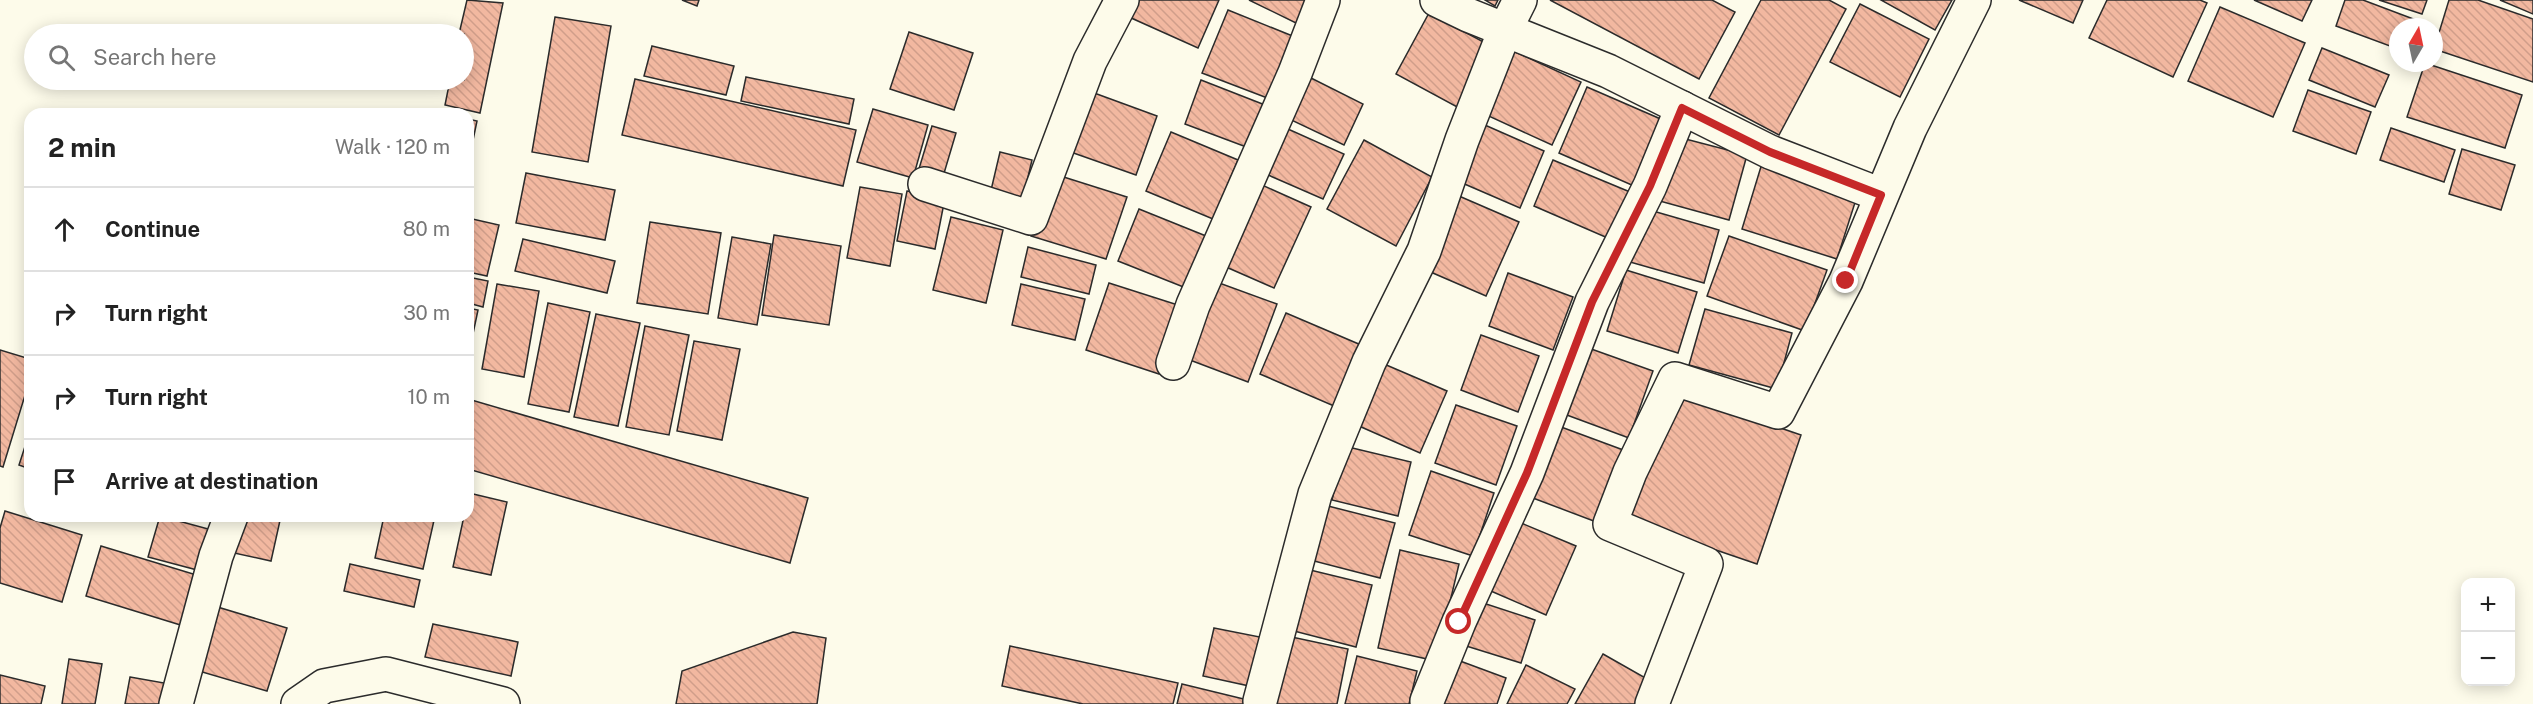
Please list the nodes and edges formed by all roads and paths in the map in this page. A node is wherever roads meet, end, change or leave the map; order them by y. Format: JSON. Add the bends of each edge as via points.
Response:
{"nodes":[{"id":1,"x":1122,"y":0,"type":"edge"},
{"id":2,"x":1323,"y":0,"type":"edge"},
{"id":3,"x":1437,"y":0,"type":"edge"},
{"id":4,"x":1520,"y":0,"type":"edge"},
{"id":5,"x":1974,"y":0,"type":"edge"},
{"id":6,"x":1505,"y":30,"type":"junction"},
{"id":7,"x":1682,"y":108,"type":"junction"},
{"id":8,"x":925,"y":184,"type":"dead end"},
{"id":9,"x":1881,"y":195,"type":"junction"},
{"id":10,"x":1173,"y":363,"type":"dead end"},
{"id":11,"x":229,"y":522,"type":"edge"},
{"id":12,"x":1260,"y":701,"type":"dead end"},
{"id":13,"x":1427,"y":701,"type":"dead end"},
{"id":14,"x":176,"y":704,"type":"edge"},
{"id":15,"x":298,"y":704,"type":"edge"},
{"id":16,"x":503,"y":704,"type":"edge"},
{"id":17,"x":1652,"y":704,"type":"edge"}],
"edges":[{"from":1,"to":8,"type":"street","via":[[1090,61],[1031,218]]},
{"from":2,"to":10,"type":"street","via":[[1193,305]]},
{"from":3,"to":6,"type":"street"},
{"from":4,"to":6,"type":"street"},
{"from":5,"to":9,"type":"street"},
{"from":6,"to":7,"type":"street","via":[[1608,71]]},
{"from":6,"to":12,"type":"street","via":[[1424,251],[1369,362],[1315,494]]},
{"from":7,"to":9,"type":"street","via":[[1770,152]]},
{"from":7,"to":13,"type":"street","via":[[1650,186],[1592,302],[1527,473]]},
{"from":9,"to":17,"type":"street","via":[[1846,281],[1778,412],[1675,379],[1630,472],[1610,524],[1706,564]]},
{"from":11,"to":14,"type":"street"},
{"from":15,"to":16,"type":"street","via":[[324,686],[386,674]]}]}
